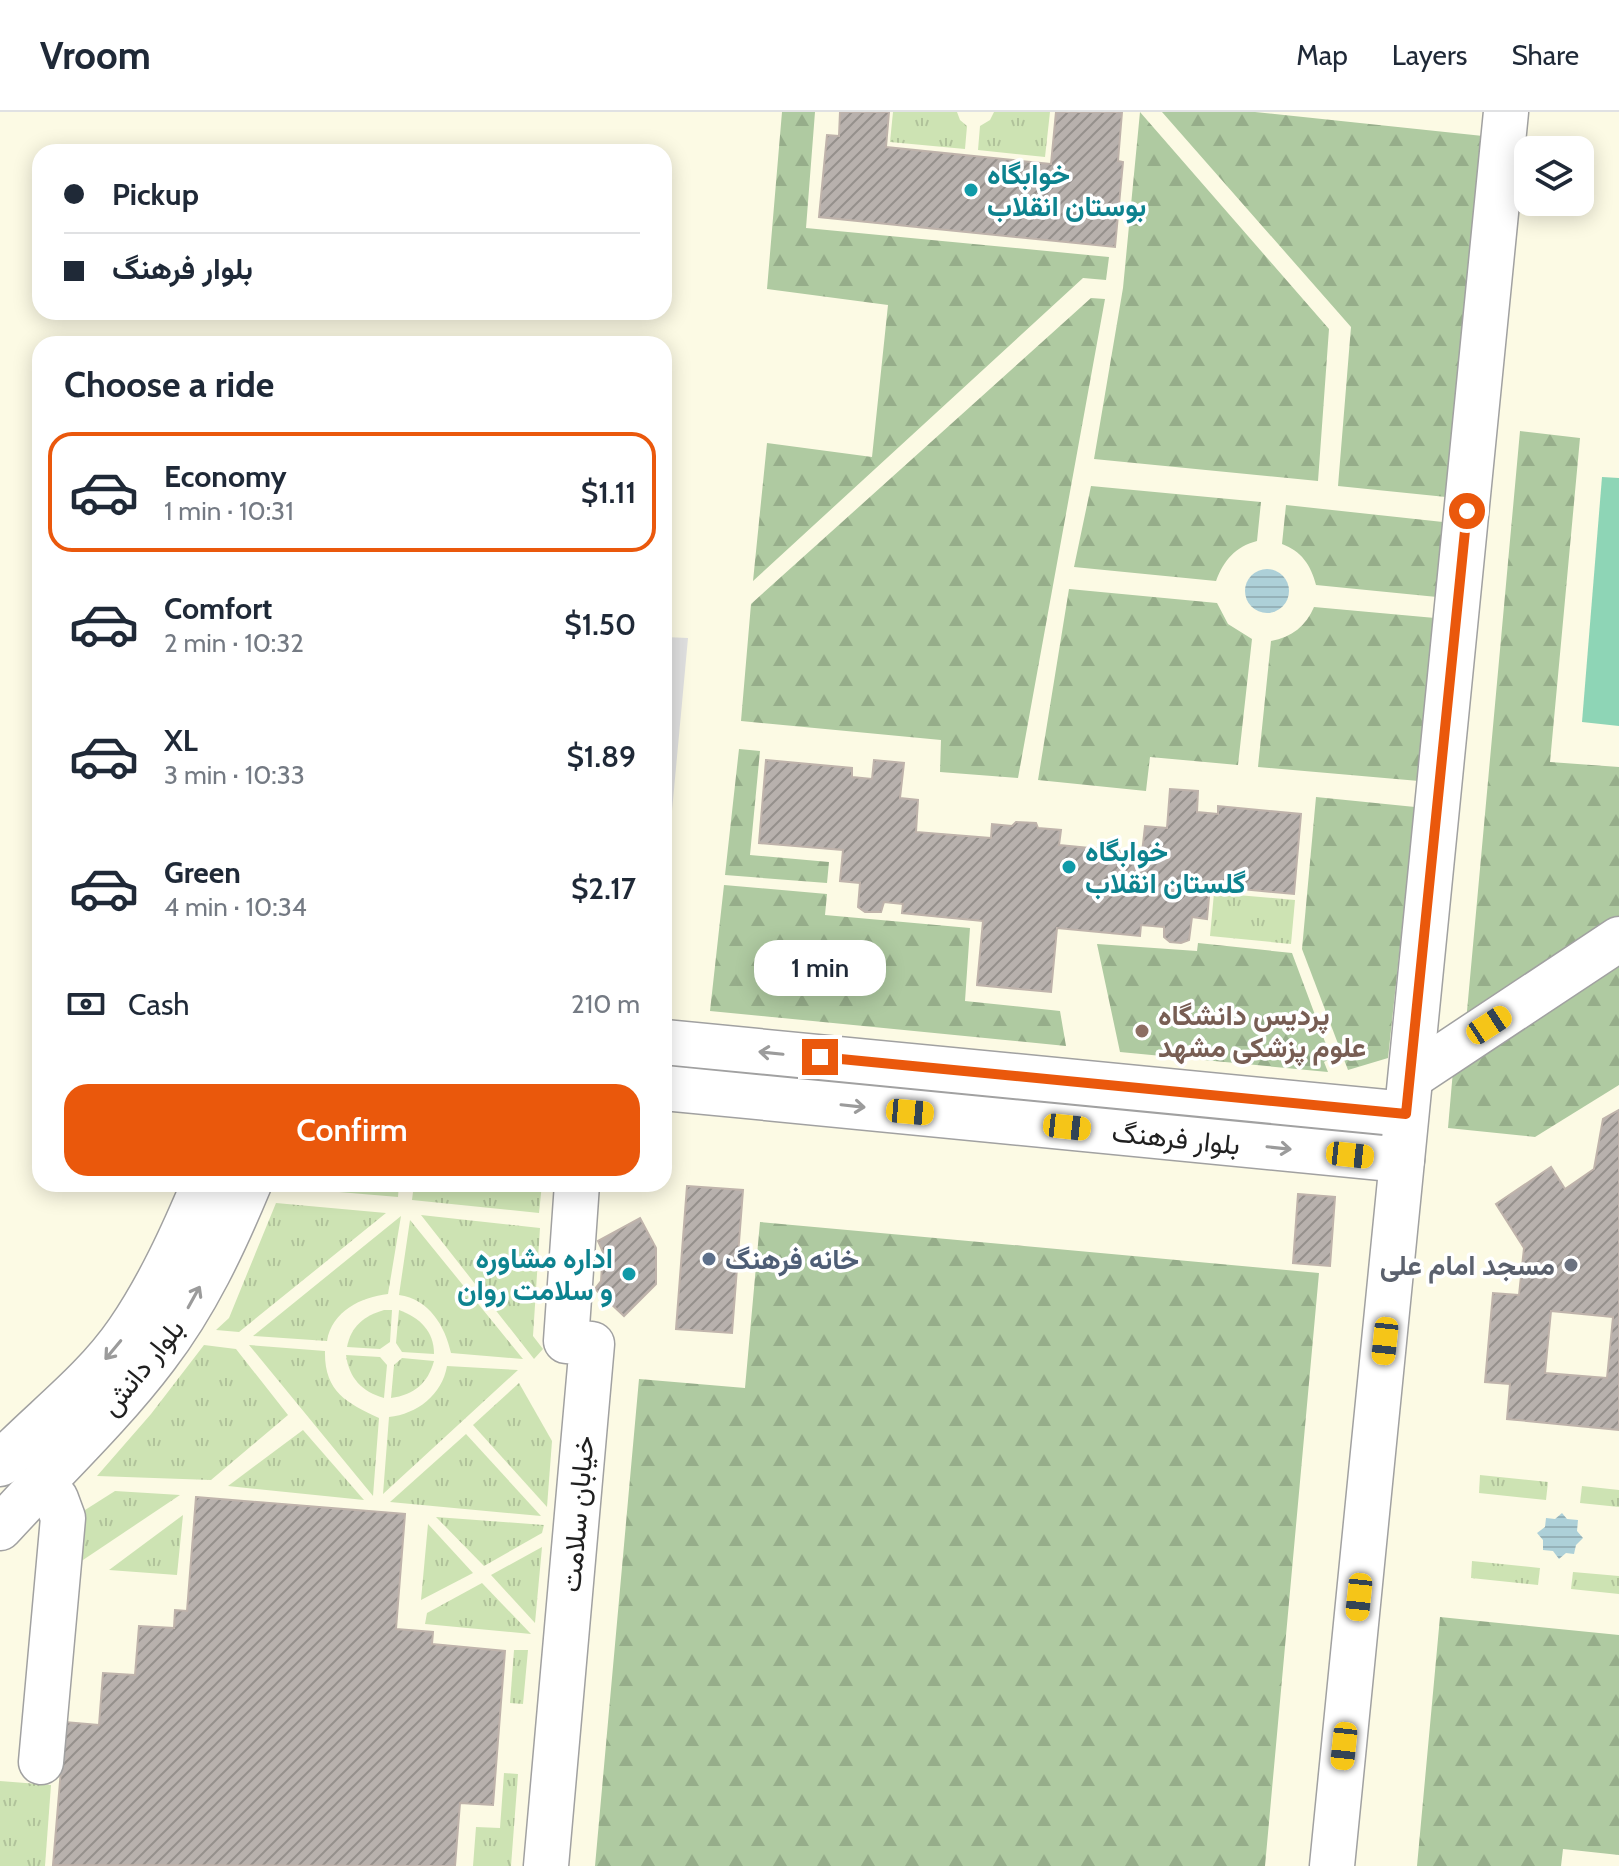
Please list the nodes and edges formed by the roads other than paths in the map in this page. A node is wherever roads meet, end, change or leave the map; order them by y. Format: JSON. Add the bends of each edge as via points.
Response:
{"nodes":[{"id":1,"x":1506,"y":112,"type":"edge"},
{"id":2,"x":1619,"y":939,"type":"edge"},
{"id":3,"x":672,"y":1043,"type":"edge"},
{"id":4,"x":672,"y":1089,"type":"edge"},
{"id":5,"x":1408,"y":1096,"type":"junction"},
{"id":6,"x":1402,"y":1160,"type":"junction"},
{"id":7,"x":200,"y":1192,"type":"edge"},
{"id":8,"x":246,"y":1192,"type":"edge"},
{"id":9,"x":576,"y":1192,"type":"edge"},
{"id":10,"x":0,"y":1464,"type":"edge"},
{"id":11,"x":48,"y":1485,"type":"junction"},
{"id":12,"x":0,"y":1528,"type":"edge"},
{"id":13,"x":41,"y":1762,"type":"dead end"},
{"id":14,"x":546,"y":1866,"type":"edge"},
{"id":15,"x":1332,"y":1866,"type":"edge"}],
"edges":[{"from":1,"to":5,"type":"lane"},
{"from":2,"to":5,"type":"lane"},
{"from":5,"to":3,"type":"lane","name":"بلوار فرهنگ","one_way":true},
{"from":4,"to":6,"type":"lane","name":"بلوار فرهنگ","one_way":true},
{"from":5,"to":6,"type":"lane"},
{"from":6,"to":15,"type":"lane"},
{"from":7,"to":10,"type":"lane","name":"بلوار دانش","one_way":true,"via":[[128,1332],[79,1389]]},
{"from":11,"to":8,"type":"lane","name":"بلوار دانش","one_way":true,"via":[[158,1354],[221,1250]]},
{"from":9,"to":14,"type":"lane","name":"خیابان سلامت","via":[[566,1341],[592,1344]]},
{"from":11,"to":12,"type":"lane","name":"بلوار دانش"},
{"from":11,"to":13,"type":"lane","via":[[63,1518]]}]}
